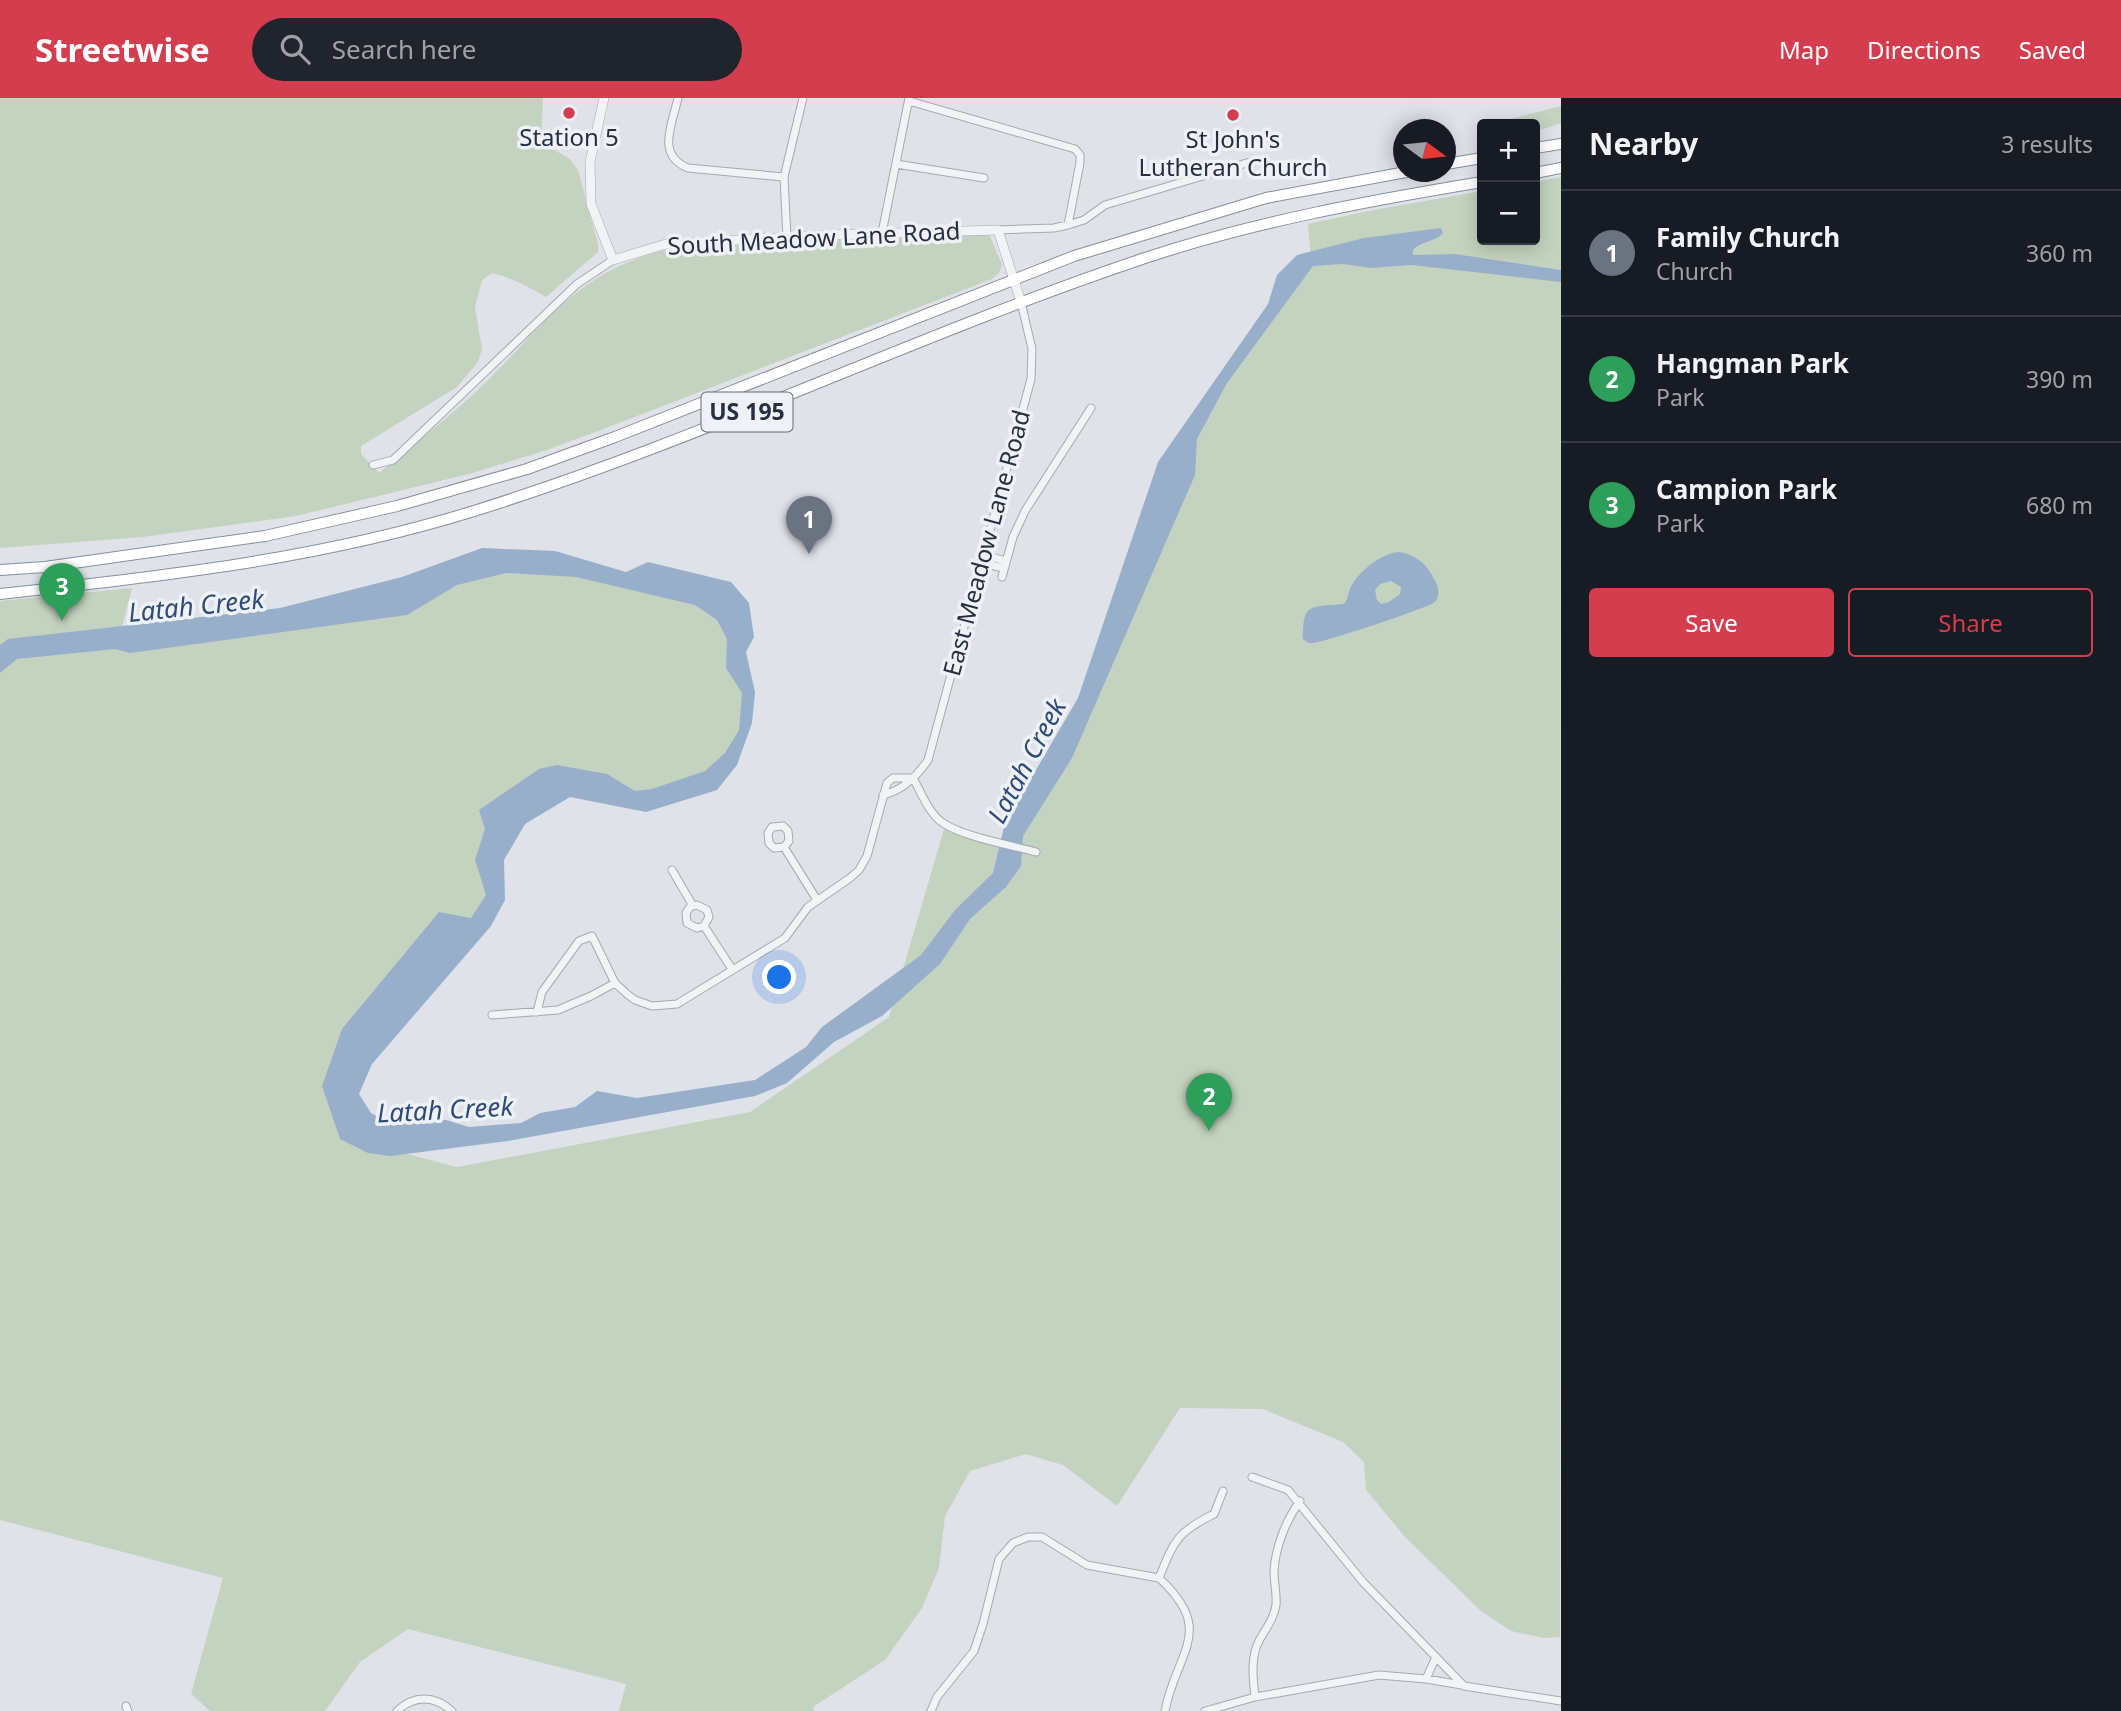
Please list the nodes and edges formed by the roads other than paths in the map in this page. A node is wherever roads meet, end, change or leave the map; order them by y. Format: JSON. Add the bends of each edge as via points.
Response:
{"nodes":[{"id":1,"x":604,"y":98,"type":"edge"},
{"id":2,"x":678,"y":98,"type":"edge"},
{"id":3,"x":803,"y":98,"type":"edge"},
{"id":4,"x":909,"y":100,"type":"edge"},
{"id":5,"x":1561,"y":144,"type":"edge"},
{"id":6,"x":1540,"y":147,"type":"edge"},
{"id":7,"x":1477,"y":159,"type":"edge"},
{"id":8,"x":1250,"y":162,"type":"dead end"},
{"id":9,"x":1456,"y":162,"type":"edge"},
{"id":10,"x":896,"y":164,"type":"junction"},
{"id":11,"x":1561,"y":168,"type":"edge"},
{"id":12,"x":1540,"y":172,"type":"edge"},
{"id":13,"x":1393,"y":174,"type":"edge"},
{"id":14,"x":784,"y":177,"type":"junction"},
{"id":15,"x":984,"y":178,"type":"dead end"},
{"id":16,"x":1477,"y":183,"type":"edge"},
{"id":17,"x":1068,"y":225,"type":"junction"},
{"id":18,"x":998,"y":230,"type":"junction"},
{"id":19,"x":882,"y":233,"type":"junction"},
{"id":20,"x":787,"y":238,"type":"junction"},
{"id":21,"x":613,"y":260,"type":"junction"},
{"id":22,"x":1013,"y":282,"type":"junction"},
{"id":23,"x":1021,"y":302,"type":"junction"},
{"id":24,"x":1091,"y":408,"type":"dead end"},
{"id":25,"x":373,"y":465,"type":"dead end"},
{"id":26,"x":982,"y":559,"type":"junction"},
{"id":27,"x":1005,"y":564,"type":"junction"},
{"id":28,"x":0,"y":570,"type":"edge"},
{"id":29,"x":1002,"y":577,"type":"dead end"},
{"id":30,"x":0,"y":594,"type":"edge"},
{"id":31,"x":913,"y":778,"type":"junction"},
{"id":32,"x":883,"y":795,"type":"junction"},
{"id":33,"x":784,"y":847,"type":"dead end"},
{"id":34,"x":1036,"y":852,"type":"dead end"},
{"id":35,"x":672,"y":870,"type":"dead end"},
{"id":36,"x":817,"y":900,"type":"junction"},
{"id":37,"x":692,"y":906,"type":"junction"},
{"id":38,"x":704,"y":926,"type":"junction"},
{"id":39,"x":733,"y":970,"type":"junction"},
{"id":40,"x":615,"y":983,"type":"junction"},
{"id":41,"x":537,"y":1012,"type":"junction"},
{"id":42,"x":492,"y":1015,"type":"dead end"},
{"id":43,"x":1252,"y":1477,"type":"dead end"},
{"id":44,"x":1223,"y":1491,"type":"dead end"},
{"id":45,"x":1300,"y":1501,"type":"junction"},
{"id":46,"x":1159,"y":1578,"type":"junction"},
{"id":47,"x":1436,"y":1657,"type":"junction"},
{"id":48,"x":1426,"y":1679,"type":"junction"},
{"id":49,"x":1464,"y":1686,"type":"junction"},
{"id":50,"x":1255,"y":1698,"type":"junction"},
{"id":51,"x":1561,"y":1701,"type":"edge"},
{"id":52,"x":397,"y":1711,"type":"edge"},
{"id":53,"x":452,"y":1711,"type":"edge"},
{"id":54,"x":931,"y":1711,"type":"edge"},
{"id":55,"x":1164,"y":1711,"type":"edge"},
{"id":56,"x":1205,"y":1711,"type":"edge"}],
"edges":[{"from":1,"to":21,"type":"street","via":[[590,162],[591,204]]},
{"from":2,"to":14,"type":"street","via":[[669,138],[669,153],[677,163],[688,168]]},
{"from":3,"to":14,"type":"street"},
{"from":4,"to":10,"type":"street"},
{"from":4,"to":17,"type":"street","via":[[1070,146],[1080,163]]},
{"from":5,"to":6,"type":"highway"},
{"from":7,"to":9,"type":"highway"},
{"from":8,"to":17,"type":"street","name":"South Meadow Lane Road","via":[[1105,205]]},
{"from":10,"to":15,"type":"street"},
{"from":10,"to":19,"type":"street"},
{"from":11,"to":12,"type":"highway"},
{"from":13,"to":22,"type":"highway","number":"US 195","via":[[1266,198],[1074,256]]},
{"from":14,"to":20,"type":"street"},
{"from":16,"to":23,"type":"highway","number":"US 195","via":[[1323,210],[1217,236]]},
{"from":17,"to":18,"type":"street","name":"South Meadow Lane Road"},
{"from":18,"to":19,"type":"street","name":"South Meadow Lane Road"},
{"from":18,"to":22,"type":"street"},
{"from":19,"to":20,"type":"street","name":"South Meadow Lane Road"},
{"from":20,"to":21,"type":"street","name":"South Meadow Lane Road","via":[[666,244]]},
{"from":21,"to":25,"type":"street","name":"South Meadow Lane Road","via":[[577,284],[393,460]]},
{"from":22,"to":23,"type":"street"},
{"from":22,"to":28,"type":"highway","number":"US 195","via":[[615,437],[410,503],[265,536]]},
{"from":23,"to":26,"type":"street","name":"East Meadow Lane Road","via":[[1032,349],[1031,379]]},
{"from":23,"to":30,"type":"highway","number":"US 195","via":[[631,458],[471,512],[281,557]]},
{"from":24,"to":27,"type":"street","via":[[1025,511]]},
{"from":26,"to":27,"type":"street"},
{"from":26,"to":31,"type":"street","name":"East Meadow Lane Road","via":[[928,760]]},
{"from":27,"to":29,"type":"street"},
{"from":31,"to":32,"type":"street"},
{"from":31,"to":32,"type":"street","via":[[893,778],[884,786]]},
{"from":31,"to":34,"type":"street","via":[[942,822]]},
{"from":32,"to":36,"type":"street","via":[[863,863],[850,878]]},
{"from":33,"to":36,"type":"street"},
{"from":35,"to":37,"type":"street"},
{"from":36,"to":39,"type":"street","via":[[785,938]]},
{"from":37,"to":38,"type":"street","via":[[707,910]]},
{"from":37,"to":38,"type":"street","via":[[686,913],[687,923],[697,929]]},
{"from":38,"to":39,"type":"street"},
{"from":39,"to":40,"type":"street","via":[[664,1006],[635,1000]]},
{"from":40,"to":41,"type":"street","via":[[558,1010]]},
{"from":40,"to":41,"type":"street","via":[[593,936],[579,941],[542,992]]},
{"from":41,"to":42,"type":"street"},
{"from":43,"to":45,"type":"street","via":[[1289,1490]]},
{"from":44,"to":46,"type":"street","via":[[1214,1514],[1177,1538]]},
{"from":45,"to":47,"type":"street","via":[[1355,1573]]},
{"from":45,"to":50,"type":"street","via":[[1290,1515],[1276,1558],[1276,1605],[1255,1654]]},
{"from":46,"to":54,"type":"street","via":[[1087,1565],[1042,1537],[1013,1543],[999,1559],[974,1651]]},
{"from":46,"to":55,"type":"street","via":[[1183,1605],[1189,1622],[1189,1641]]},
{"from":47,"to":48,"type":"street"},
{"from":47,"to":49,"type":"street"},
{"from":48,"to":49,"type":"street"},
{"from":48,"to":50,"type":"street","via":[[1379,1675]]},
{"from":49,"to":51,"type":"street"},
{"from":50,"to":56,"type":"street"},
{"from":52,"to":53,"type":"street","via":[[427,1698]]}]}
